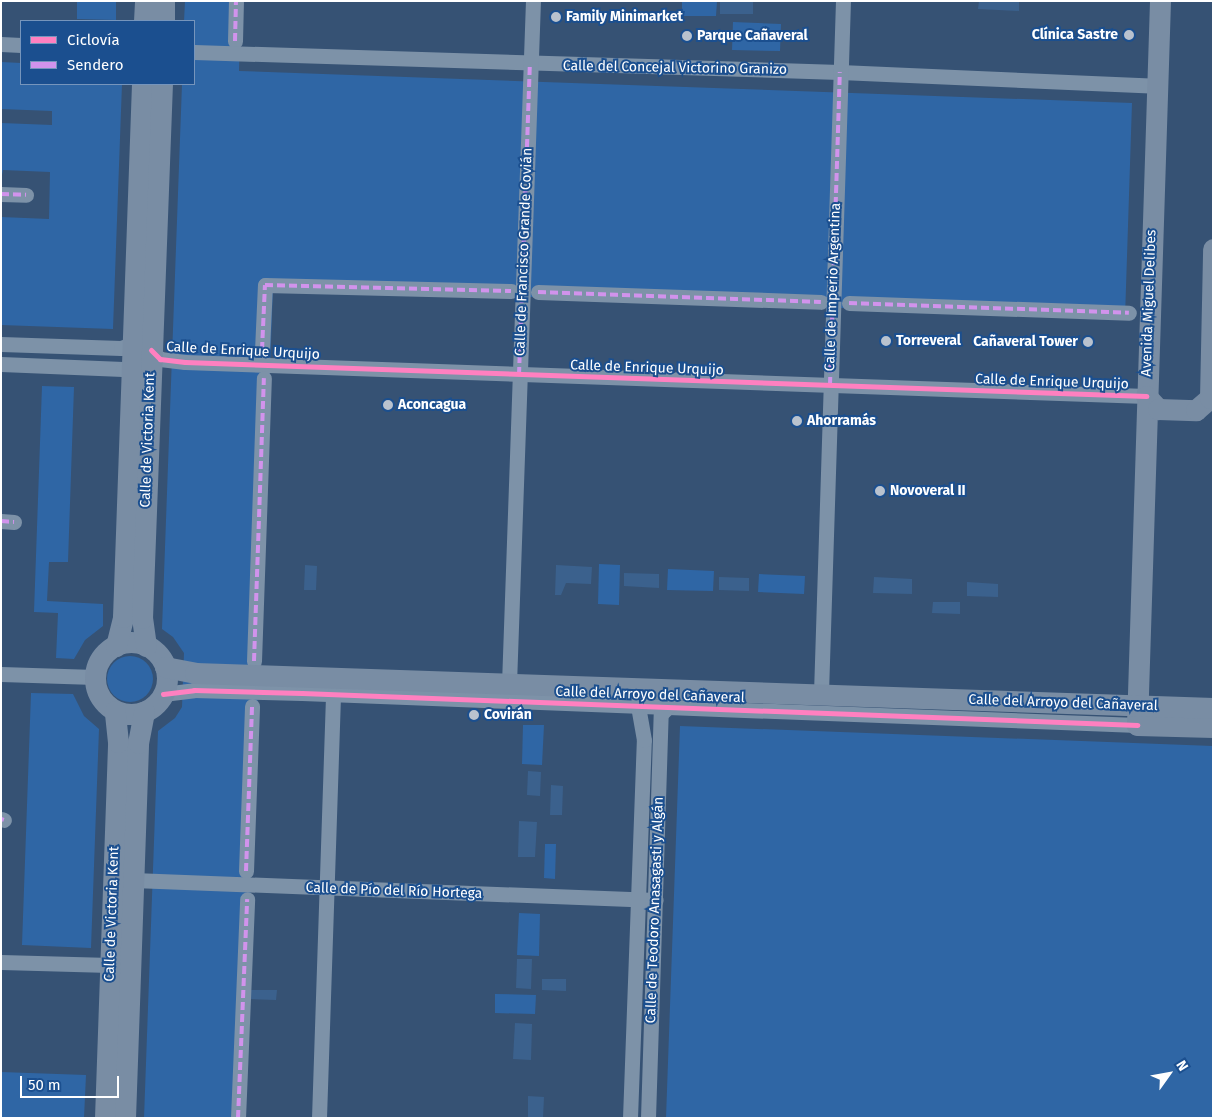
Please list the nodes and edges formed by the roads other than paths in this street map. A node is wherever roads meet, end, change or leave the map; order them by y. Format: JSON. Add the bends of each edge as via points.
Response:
{"nodes":[{"id":1,"x":145,"y":1,"type":"edge"},
{"id":2,"x":164,"y":1,"type":"edge"},
{"id":3,"x":236,"y":1,"type":"edge"},
{"id":4,"x":534,"y":1,"type":"edge"},
{"id":5,"x":843,"y":1,"type":"edge"},
{"id":6,"x":1160,"y":1,"type":"edge"},
{"id":7,"x":144,"y":20,"type":"edge"},
{"id":8,"x":164,"y":20,"type":"edge"},
{"id":9,"x":235,"y":41,"type":"dead end"},
{"id":10,"x":1,"y":44,"type":"edge"},
{"id":11,"x":20,"y":45,"type":"edge"},
{"id":12,"x":195,"y":52,"type":"edge"},
{"id":13,"x":530,"y":64,"type":"junction"},
{"id":14,"x":840,"y":72,"type":"junction"},
{"id":15,"x":142,"y":85,"type":"edge"},
{"id":16,"x":162,"y":85,"type":"edge"},
{"id":17,"x":1156,"y":86,"type":"junction"},
{"id":18,"x":1,"y":194,"type":"edge"},
{"id":19,"x":26,"y":195,"type":"dead end"},
{"id":20,"x":1213,"y":249,"type":"edge"},
{"id":21,"x":511,"y":291,"type":"dead end"},
{"id":22,"x":538,"y":292,"type":"dead end"},
{"id":23,"x":821,"y":302,"type":"dead end"},
{"id":24,"x":849,"y":303,"type":"dead end"},
{"id":25,"x":1129,"y":313,"type":"dead end"},
{"id":26,"x":1,"y":344,"type":"edge"},
{"id":27,"x":142,"y":347,"type":"junction"},
{"id":28,"x":262,"y":350,"type":"dead end"},
{"id":29,"x":1,"y":364,"type":"edge"},
{"id":30,"x":133,"y":373,"type":"junction"},
{"id":31,"x":519,"y":375,"type":"junction"},
{"id":32,"x":264,"y":378,"type":"dead end"},
{"id":33,"x":830,"y":385,"type":"junction"},
{"id":34,"x":1146,"y":396,"type":"junction"},
{"id":35,"x":1211,"y":398,"type":"edge"},
{"id":36,"x":116,"y":646,"type":"junction"},
{"id":37,"x":146,"y":646,"type":"junction"},
{"id":38,"x":254,"y":661,"type":"dead end"},
{"id":39,"x":165,"y":667,"type":"junction"},
{"id":40,"x":1,"y":674,"type":"edge"},
{"id":41,"x":95,"y":677,"type":"junction"},
{"id":42,"x":509,"y":684,"type":"junction"},
{"id":43,"x":163,"y":694,"type":"junction"},
{"id":44,"x":820,"y":694,"type":"junction"},
{"id":45,"x":333,"y":695,"type":"junction"},
{"id":46,"x":638,"y":705,"type":"junction"},
{"id":47,"x":252,"y":706,"type":"dead end"},
{"id":48,"x":670,"y":706,"type":"junction"},
{"id":49,"x":1213,"y":708,"type":"edge"},
{"id":50,"x":115,"y":710,"type":"junction"},
{"id":51,"x":144,"y":712,"type":"junction"},
{"id":52,"x":1137,"y":716,"type":"junction"},
{"id":53,"x":1213,"y":727,"type":"edge"},
{"id":54,"x":246,"y":871,"type":"dead end"},
{"id":55,"x":133,"y":880,"type":"junction"},
{"id":56,"x":326,"y":889,"type":"junction"},
{"id":57,"x":247,"y":899,"type":"dead end"},
{"id":58,"x":638,"y":900,"type":"junction"},
{"id":59,"x":656,"y":900,"type":"junction"},
{"id":60,"x":1,"y":962,"type":"edge"},
{"id":61,"x":110,"y":965,"type":"junction"},
{"id":62,"x":105,"y":1118,"type":"edge"},
{"id":63,"x":125,"y":1118,"type":"edge"},
{"id":64,"x":238,"y":1118,"type":"edge"},
{"id":65,"x":318,"y":1118,"type":"edge"},
{"id":66,"x":630,"y":1118,"type":"edge"},
{"id":67,"x":648,"y":1118,"type":"edge"}],
"edges":[{"from":1,"to":7,"type":"main road"},
{"from":2,"to":8,"type":"main road"},
{"from":3,"to":9,"type":"street"},
{"from":4,"to":13,"type":"street","name":"Calle de Francisco Grande Covián"},
{"from":5,"to":14,"type":"street","name":"Calle de Imperio Argentina"},
{"from":6,"to":17,"type":"main road","name":"Avenida Miguel Delibes"},
{"from":10,"to":11,"type":"street"},
{"from":12,"to":13,"type":"street","name":"Calle del Concejal Victorino Granizo"},
{"from":13,"to":14,"type":"street","name":"Calle del Concejal Victorino Granizo"},
{"from":13,"to":31,"type":"street","name":"Calle de Francisco Grande Covián"},
{"from":14,"to":17,"type":"street","name":"Calle del Concejal Victorino Granizo"},
{"from":14,"to":33,"type":"street","name":"Calle de Imperio Argentina"},
{"from":15,"to":27,"type":"main road","name":"Calle de Victoria Kent"},
{"from":16,"to":27,"type":"main road","name":"Calle de Victoria Kent"},
{"from":17,"to":34,"type":"main road","name":"Avenida Miguel Delibes"},
{"from":18,"to":19,"type":"street"},
{"from":20,"to":35,"type":"main road"},
{"from":21,"to":28,"type":"street","via":[[265,285]]},
{"from":22,"to":23,"type":"street"},
{"from":24,"to":25,"type":"street"},
{"from":26,"to":27,"type":"street"},
{"from":27,"to":30,"type":"main road","name":"Calle de Victoria Kent"},
{"from":27,"to":31,"type":"street","name":"Calle de Enrique Urquijo","via":[[160,359],[185,362]]},
{"from":27,"to":37,"type":"main road","name":"Calle de Victoria Kent","via":[[142,618]]},
{"from":29,"to":30,"type":"street","via":[[123,369]]},
{"from":30,"to":36,"type":"main road","name":"Calle de Victoria Kent","via":[[123,617]]},
{"from":31,"to":33,"type":"street","name":"Calle de Enrique Urquijo"},
{"from":31,"to":42,"type":"street","name":"Calle de Francisco Grande Covián"},
{"from":32,"to":38,"type":"street"},
{"from":33,"to":34,"type":"street","name":"Calle de Enrique Urquijo"},
{"from":33,"to":44,"type":"street","name":"Calle de Imperio Argentina"},
{"from":34,"to":35,"type":"main road","name":"Calle de Enrique Urquijo","via":[[1158,409],[1196,410]]},
{"from":34,"to":52,"type":"main road","name":"Avenida Miguel Delibes"},
{"from":36,"to":37,"type":"main road","via":[[126,643]]},
{"from":36,"to":41,"type":"main road","via":[[99,662]]},
{"from":37,"to":39,"type":"main road","via":[[158,655]]},
{"from":39,"to":42,"type":"main road","name":"Calle del Arroyo del Cañaveral","via":[[195,673]]},
{"from":39,"to":43,"type":"main road"},
{"from":40,"to":41,"type":"street"},
{"from":41,"to":50,"type":"main road","via":[[98,693]]},
{"from":42,"to":44,"type":"main road","name":"Calle del Arroyo del Cañaveral"},
{"from":43,"to":45,"type":"street","name":"Calle del Arroyo del Cañaveral","via":[[194,690]]},
{"from":43,"to":51,"type":"main road"},
{"from":44,"to":52,"type":"main road","name":"Calle del Arroyo del Cañaveral"},
{"from":45,"to":46,"type":"street","name":"Calle del Arroyo del Cañaveral"},
{"from":45,"to":56,"type":"street"},
{"from":46,"to":48,"type":"street","name":"Calle del Arroyo del Cañaveral"},
{"from":46,"to":58,"type":"street","name":"Calle de Teodoro Anasagasti y Algán","via":[[644,740]]},
{"from":47,"to":54,"type":"street"},
{"from":48,"to":52,"type":"street","name":"Calle del Arroyo del Cañaveral"},
{"from":48,"to":59,"type":"street","name":"Calle de Teodoro Anasagasti y Algán","via":[[661,714]]},
{"from":49,"to":52,"type":"main road","name":"Calle del Arroyo del Cañaveral"},
{"from":50,"to":51,"type":"main road","via":[[129,714]]},
{"from":50,"to":61,"type":"main road","name":"Calle de Victoria Kent","via":[[118,742]]},
{"from":51,"to":55,"type":"main road","name":"Calle de Victoria Kent","via":[[138,743]]},
{"from":52,"to":53,"type":"main road"},
{"from":55,"to":56,"type":"street","name":"Calle de Pío del Río Hortega"},
{"from":55,"to":63,"type":"main road","name":"Calle de Victoria Kent"},
{"from":56,"to":58,"type":"street","name":"Calle de Pío del Río Hortega"},
{"from":56,"to":65,"type":"street"},
{"from":57,"to":64,"type":"street"},
{"from":58,"to":59,"type":"street","name":"Calle de Pío del Río Hortega"},
{"from":58,"to":66,"type":"street","name":"Calle de Teodoro Anasagasti y Algán"},
{"from":59,"to":67,"type":"street","name":"Calle de Teodoro Anasagasti y Algán"},
{"from":60,"to":61,"type":"street"},
{"from":61,"to":62,"type":"main road","name":"Calle de Victoria Kent"}]}
